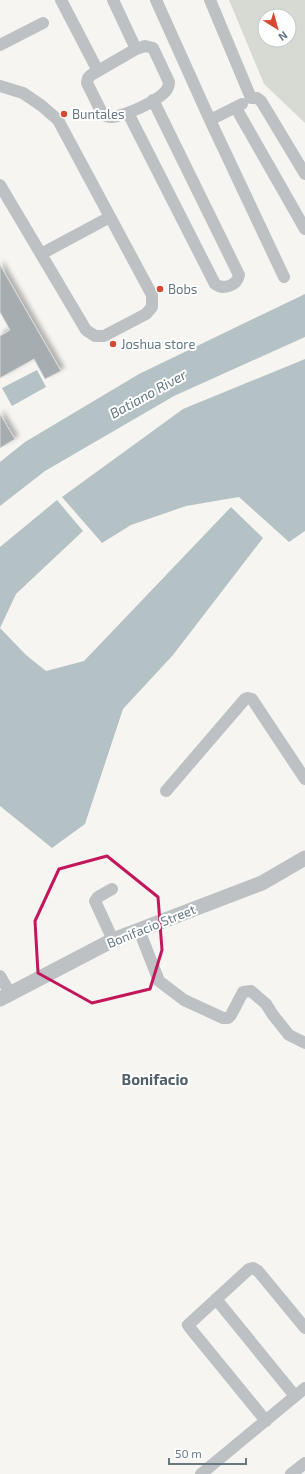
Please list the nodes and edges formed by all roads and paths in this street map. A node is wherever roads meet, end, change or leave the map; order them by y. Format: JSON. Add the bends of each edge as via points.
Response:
{"nodes":[{"id":1,"x":61,"y":0,"type":"edge"},
{"id":2,"x":113,"y":0,"type":"edge"},
{"id":3,"x":156,"y":0,"type":"edge"},
{"id":4,"x":210,"y":0,"type":"edge"},
{"id":5,"x":44,"y":23,"type":"dead end"},
{"id":6,"x":0,"y":45,"type":"edge"},
{"id":7,"x":136,"y":49,"type":"junction"},
{"id":8,"x":98,"y":71,"type":"junction"},
{"id":9,"x":0,"y":86,"type":"edge"},
{"id":10,"x":251,"y":98,"type":"junction"},
{"id":11,"x":153,"y":100,"type":"junction"},
{"id":12,"x":236,"y":108,"type":"junction"},
{"id":13,"x":128,"y":113,"type":"junction"},
{"id":14,"x":210,"y":120,"type":"junction"},
{"id":15,"x":305,"y":174,"type":"edge"},
{"id":16,"x":0,"y":185,"type":"edge"},
{"id":17,"x":110,"y":217,"type":"junction"},
{"id":18,"x":305,"y":228,"type":"edge"},
{"id":19,"x":41,"y":254,"type":"junction"},
{"id":20,"x":284,"y":277,"type":"dead end"},
{"id":21,"x":305,"y":779,"type":"edge"},
{"id":22,"x":166,"y":791,"type":"dead end"},
{"id":23,"x":305,"y":858,"type":"edge"},
{"id":24,"x":112,"y":889,"type":"dead end"},
{"id":25,"x":139,"y":930,"type":"junction"},
{"id":26,"x":113,"y":940,"type":"junction"},
{"id":27,"x":0,"y":976,"type":"edge"},
{"id":28,"x":5,"y":996,"type":"edge"},
{"id":29,"x":305,"y":1043,"type":"edge"},
{"id":30,"x":216,"y":1299,"type":"junction"},
{"id":31,"x":305,"y":1328,"type":"edge"},
{"id":32,"x":305,"y":1388,"type":"edge"},
{"id":33,"x":295,"y":1396,"type":"junction"},
{"id":34,"x":266,"y":1421,"type":"junction"},
{"id":35,"x":305,"y":1463,"type":"edge"},
{"id":36,"x":201,"y":1474,"type":"edge"},
{"id":37,"x":291,"y":1474,"type":"edge"}],
"edges":[{"from":1,"to":8,"type":"street"},
{"from":2,"to":7,"type":"street"},
{"from":3,"to":14,"type":"street"},
{"from":4,"to":10,"type":"street"},
{"from":5,"to":6,"type":"street"},
{"from":7,"to":8,"type":"street"},
{"from":7,"to":11,"type":"street","via":[[145,46],[153,48],[169,82],[166,91]]},
{"from":8,"to":13,"type":"street","via":[[88,78],[87,83],[103,114],[112,117]]},
{"from":9,"to":17,"type":"street","via":[[23,93],[58,120]]},
{"from":10,"to":12,"type":"street"},
{"from":10,"to":15,"type":"street","via":[[261,101]]},
{"from":11,"to":13,"type":"street"},
{"from":11,"to":13,"type":"street","via":[[239,275],[234,283],[224,288],[219,288],[215,284]]},
{"from":12,"to":14,"type":"street"},
{"from":12,"to":18,"type":"street"},
{"from":14,"to":20,"type":"street"},
{"from":16,"to":19,"type":"street"},
{"from":17,"to":19,"type":"street"},
{"from":17,"to":19,"type":"street","via":[[152,295],[152,307],[146,314],[104,336],[95,336],[86,330]]},
{"from":21,"to":22,"type":"street","via":[[252,699],[248,698]]},
{"from":23,"to":25,"type":"street","name":"Bonifacio Street","via":[[262,883]]},
{"from":24,"to":26,"type":"street","via":[[95,901]]},
{"from":25,"to":26,"type":"street","name":"Bonifacio Street"},
{"from":25,"to":29,"type":"street","via":[[158,981],[184,1000],[228,1018],[243,992],[252,991],[266,1004],[290,1035]]},
{"from":26,"to":28,"type":"street","name":"Bonifacio Street"},
{"from":27,"to":28,"type":"street"},
{"from":30,"to":31,"type":"street","via":[[253,1268],[258,1270]]},
{"from":30,"to":33,"type":"street"},
{"from":30,"to":34,"type":"street","via":[[189,1326]]},
{"from":32,"to":33,"type":"street"},
{"from":33,"to":34,"type":"street"},
{"from":34,"to":36,"type":"street"},
{"from":35,"to":37,"type":"street"}]}
